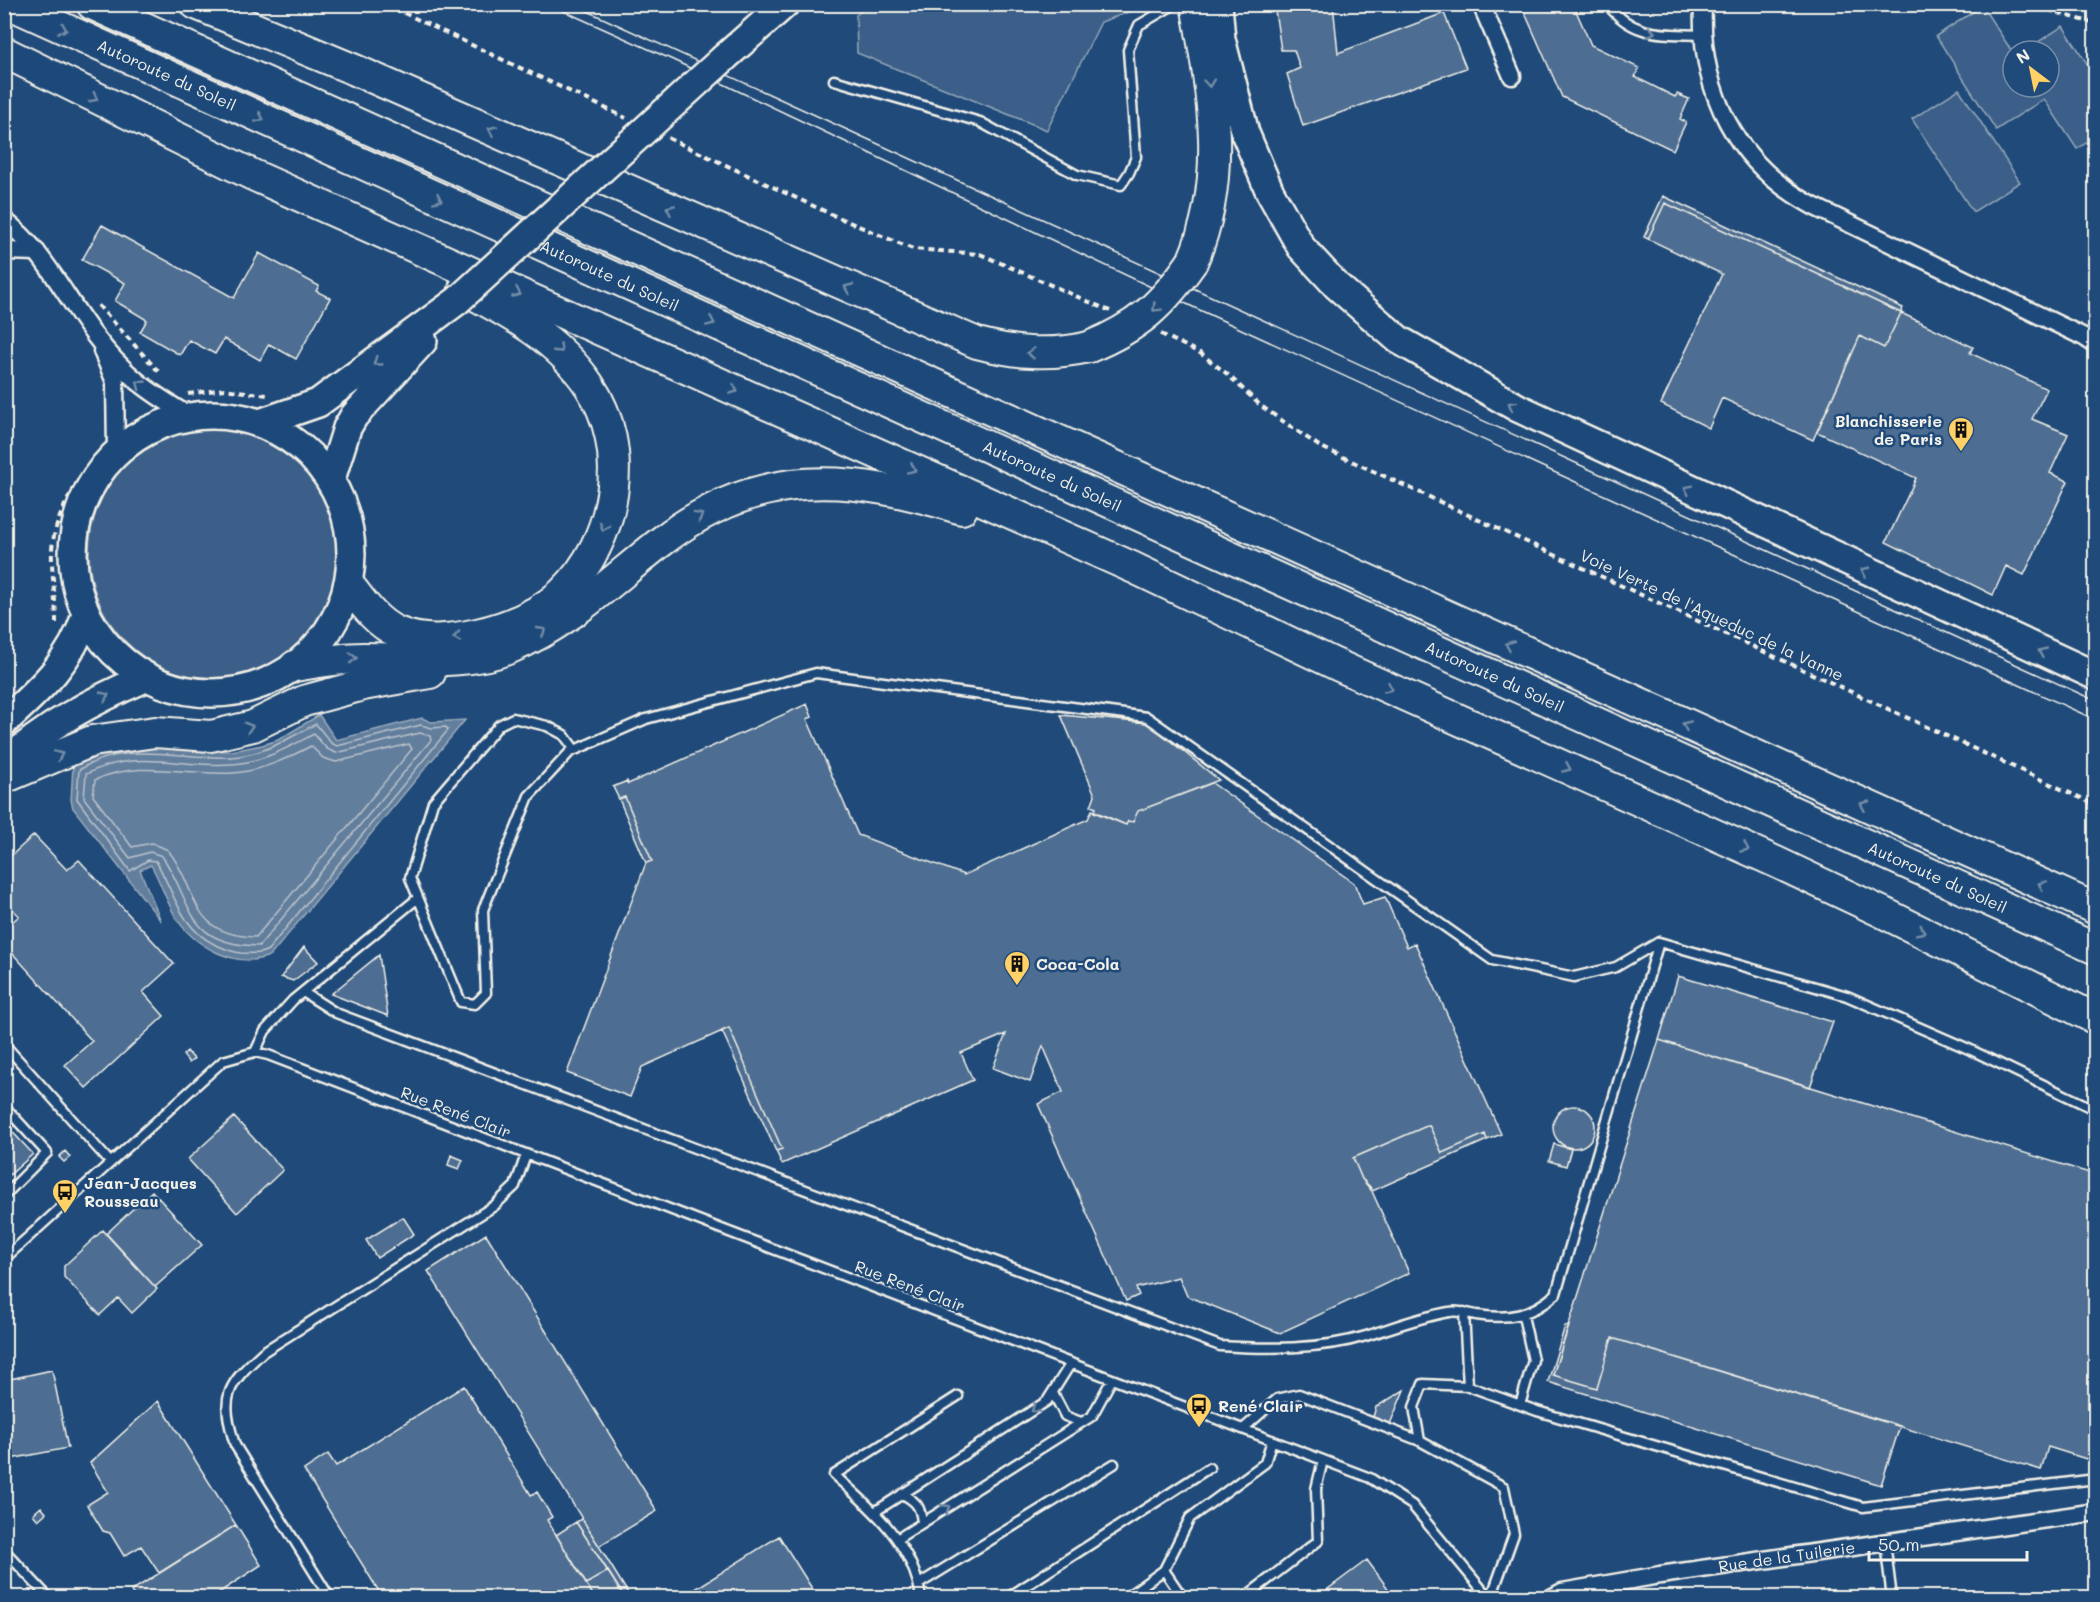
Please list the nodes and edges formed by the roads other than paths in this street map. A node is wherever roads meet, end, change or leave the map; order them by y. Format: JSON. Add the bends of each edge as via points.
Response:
{"nodes":[{"id":1,"x":10,"y":4,"type":"edge"},
{"id":2,"x":92,"y":4,"type":"edge"},
{"id":3,"x":196,"y":4,"type":"edge"},
{"id":4,"x":785,"y":4,"type":"edge"},
{"id":5,"x":1175,"y":4,"type":"edge"},
{"id":6,"x":1196,"y":4,"type":"edge"},
{"id":7,"x":1218,"y":4,"type":"edge"},
{"id":8,"x":1481,"y":4,"type":"edge"},
{"id":9,"x":1607,"y":4,"type":"edge"},
{"id":10,"x":1703,"y":4,"type":"edge"},
{"id":11,"x":1704,"y":35,"type":"junction"},
{"id":12,"x":4,"y":52,"type":"edge"},
{"id":13,"x":1512,"y":76,"type":"dead end"},
{"id":14,"x":834,"y":80,"type":"dead end"},
{"id":15,"x":253,"y":175,"type":"junction"},
{"id":16,"x":4,"y":220,"type":"edge"},
{"id":17,"x":4,"y":251,"type":"edge"},
{"id":18,"x":37,"y":252,"type":"junction"},
{"id":19,"x":457,"y":301,"type":"junction"},
{"id":20,"x":95,"y":337,"type":"junction"},
{"id":21,"x":2096,"y":345,"type":"edge"},
{"id":22,"x":189,"y":416,"type":"junction"},
{"id":23,"x":260,"y":423,"type":"junction"},
{"id":24,"x":108,"y":451,"type":"junction"},
{"id":25,"x":331,"y":478,"type":"junction"},
{"id":26,"x":348,"y":585,"type":"junction"},
{"id":27,"x":86,"y":615,"type":"junction"},
{"id":28,"x":488,"y":655,"type":"junction"},
{"id":29,"x":1335,"y":664,"type":"junction"},
{"id":30,"x":295,"y":666,"type":"junction"},
{"id":31,"x":2096,"y":676,"type":"edge"},
{"id":32,"x":145,"y":678,"type":"junction"},
{"id":33,"x":4,"y":722,"type":"edge"},
{"id":34,"x":575,"y":750,"type":"junction"},
{"id":35,"x":4,"y":764,"type":"edge"},
{"id":36,"x":4,"y":778,"type":"edge"},
{"id":37,"x":418,"y":898,"type":"junction"},
{"id":38,"x":2096,"y":909,"type":"edge"},
{"id":39,"x":1659,"y":942,"type":"junction"},
{"id":40,"x":2096,"y":949,"type":"edge"},
{"id":41,"x":303,"y":992,"type":"junction"},
{"id":42,"x":2096,"y":1019,"type":"edge"},
{"id":43,"x":4,"y":1044,"type":"edge"},
{"id":44,"x":255,"y":1052,"type":"junction"},
{"id":45,"x":4,"y":1106,"type":"edge"},
{"id":46,"x":2096,"y":1110,"type":"edge"},
{"id":47,"x":526,"y":1155,"type":"junction"},
{"id":48,"x":110,"y":1162,"type":"junction"},
{"id":49,"x":4,"y":1196,"type":"edge"},
{"id":50,"x":4,"y":1258,"type":"edge"},
{"id":51,"x":1464,"y":1312,"type":"junction"},
{"id":52,"x":1523,"y":1316,"type":"junction"},
{"id":53,"x":1071,"y":1364,"type":"junction"},
{"id":54,"x":1112,"y":1379,"type":"junction"},
{"id":55,"x":1468,"y":1386,"type":"junction"},
{"id":56,"x":1053,"y":1393,"type":"junction"},
{"id":57,"x":958,"y":1396,"type":"dead end"},
{"id":58,"x":1520,"y":1405,"type":"junction"},
{"id":59,"x":1081,"y":1422,"type":"junction"},
{"id":60,"x":1243,"y":1429,"type":"junction"},
{"id":61,"x":1272,"y":1440,"type":"junction"},
{"id":62,"x":1420,"y":1441,"type":"junction"},
{"id":63,"x":1323,"y":1460,"type":"junction"},
{"id":64,"x":1114,"y":1464,"type":"dead end"},
{"id":65,"x":1209,"y":1468,"type":"dead end"},
{"id":66,"x":2096,"y":1479,"type":"edge"},
{"id":67,"x":902,"y":1494,"type":"junction"},
{"id":68,"x":876,"y":1511,"type":"junction"},
{"id":69,"x":2096,"y":1512,"type":"edge"},
{"id":70,"x":922,"y":1523,"type":"junction"},
{"id":71,"x":897,"y":1539,"type":"junction"},
{"id":72,"x":1885,"y":1542,"type":"junction"},
{"id":73,"x":4,"y":1550,"type":"edge"},
{"id":74,"x":1164,"y":1570,"type":"junction"},
{"id":75,"x":919,"y":1584,"type":"junction"},
{"id":76,"x":49,"y":1598,"type":"edge"},
{"id":77,"x":330,"y":1598,"type":"edge"},
{"id":78,"x":921,"y":1598,"type":"edge"},
{"id":79,"x":1007,"y":1598,"type":"edge"},
{"id":80,"x":1125,"y":1598,"type":"edge"},
{"id":81,"x":1184,"y":1598,"type":"edge"},
{"id":82,"x":1244,"y":1598,"type":"edge"},
{"id":83,"x":1490,"y":1598,"type":"edge"},
{"id":84,"x":1551,"y":1598,"type":"edge"},
{"id":85,"x":1892,"y":1598,"type":"edge"}],
"edges":[{"from":1,"to":40,"type":"highway","name":"Autoroute du Soleil","one_way":true},
{"from":38,"to":2,"type":"highway","name":"Autoroute du Soleil","one_way":true},
{"from":6,"to":3,"type":"highway","one_way":true,"bridge":true,"via":[[1207,65],[1215,176],[1204,234],[1192,262],[1152,312],[1117,336],[1060,354],[1005,350],[977,343]]},
{"from":4,"to":19,"type":"main road","bridge":true},
{"from":5,"to":14,"type":"lane","via":[[1139,25],[1128,50],[1136,157],[1121,185],[1077,175],[980,122]]},
{"from":31,"to":7,"type":"main road","one_way":true,"via":[[1518,408],[1399,340],[1337,286],[1301,248],[1270,192],[1245,133],[1221,39]]},
{"from":8,"to":13,"type":"street"},
{"from":9,"to":11,"type":"lane","one_way":true,"via":[[1624,24],[1644,33]]},
{"from":10,"to":11,"type":"street"},
{"from":11,"to":21,"type":"street","via":[[1716,99],[1728,125],[1745,152],[1789,193]]},
{"from":12,"to":15,"type":"highway","one_way":true},
{"from":15,"to":26,"type":"highway","one_way":true,"via":[[545,336],[589,386],[611,441],[614,485],[599,540],[577,577],[527,616],[506,627],[463,637],[422,638],[394,631]]},
{"from":15,"to":29,"type":"highway","one_way":true,"via":[[1134,568]]},
{"from":16,"to":18,"type":"street"},
{"from":17,"to":18,"type":"street"},
{"from":18,"to":20,"type":"street"},
{"from":19,"to":23,"type":"main road","one_way":true,"via":[[318,403]]},
{"from":19,"to":25,"type":"main road","via":[[354,416]]},
{"from":22,"to":20,"type":"street","one_way":true,"via":[[135,381]]},
{"from":20,"to":24,"type":"street","via":[[115,382]]},
{"from":22,"to":23,"type":"main road","via":[[222,415]]},
{"from":22,"to":24,"type":"main road"},
{"from":23,"to":25,"type":"main road","via":[[292,440]]},
{"from":24,"to":27,"type":"main road","via":[[81,505],[75,527],[73,568]]},
{"from":25,"to":26,"type":"main road","via":[[349,529],[352,549]]},
{"from":26,"to":30,"type":"main road","via":[[325,636]]},
{"from":27,"to":32,"type":"main road","via":[[109,649]]},
{"from":27,"to":33,"type":"main road","via":[[80,635],[63,664]]},
{"from":28,"to":29,"type":"highway","one_way":true,"via":[[527,640],[574,612],[702,514],[752,493],[818,481],[885,488],[1008,524]]},
{"from":30,"to":28,"type":"highway","one_way":true,"via":[[338,658],[423,661]]},
{"from":36,"to":28,"type":"highway","one_way":true,"via":[[92,741],[155,732],[211,736],[253,726],[304,701],[436,672]]},
{"from":29,"to":42,"type":"highway","one_way":true,"via":[[1798,872]]},
{"from":30,"to":32,"type":"main road","via":[[279,677],[233,692],[202,694]]},
{"from":35,"to":32,"type":"main road","one_way":true,"via":[[66,718]]},
{"from":34,"to":37,"type":"lane","via":[[564,735],[547,726],[513,718],[499,725],[433,802],[410,878]]},
{"from":34,"to":37,"type":"lane","via":[[529,796],[483,910],[486,993],[476,1004],[461,1002]]},
{"from":34,"to":39,"type":"lane","via":[[646,719],[816,673],[1147,717],[1492,960],[1574,977],[1617,967]]},
{"from":37,"to":41,"type":"lane"},
{"from":39,"to":46,"type":"lane","via":[[1847,996]]},
{"from":39,"to":52,"type":"lane","via":[[1556,1294]]},
{"from":41,"to":44,"type":"lane","via":[[265,1030]]},
{"from":41,"to":51,"type":"lane","via":[[336,1013],[1220,1346],[1275,1350],[1364,1337],[1419,1317]]},
{"from":43,"to":48,"type":"lane"},
{"from":44,"to":47,"type":"lane","name":"Rue René Clair"},
{"from":44,"to":48,"type":"lane","via":[[223,1060]]},
{"from":45,"to":49,"type":"lane","via":[[47,1153]]},
{"from":47,"to":53,"type":"lane","name":"Rue René Clair"},
{"from":47,"to":77,"type":"lane","via":[[515,1186],[494,1206],[263,1352],[240,1373],[226,1397],[226,1418],[235,1445]]},
{"from":48,"to":50,"type":"lane"},
{"from":51,"to":52,"type":"lane","via":[[1499,1318]]},
{"from":51,"to":55,"type":"lane"},
{"from":52,"to":58,"type":"lane","via":[[1533,1360]]},
{"from":53,"to":54,"type":"lane","name":"Rue René Clair"},
{"from":53,"to":56,"type":"lane"},
{"from":54,"to":59,"type":"lane","via":[[1092,1416]]},
{"from":54,"to":60,"type":"lane","name":"Rue René Clair"},
{"from":55,"to":58,"type":"lane"},
{"from":55,"to":62,"type":"lane","via":[[1423,1384],[1414,1407]]},
{"from":56,"to":59,"type":"lane","via":[[1065,1416]]},
{"from":56,"to":67,"type":"lane","one_way":true,"via":[[1047,1401]]},
{"from":57,"to":68,"type":"lane","via":[[834,1475]]},
{"from":58,"to":66,"type":"lane","via":[[1863,1507]]},
{"from":70,"to":59,"type":"lane","one_way":true},
{"from":60,"to":61,"type":"lane","name":"Rue René Clair"},
{"from":60,"to":62,"type":"lane","via":[[1277,1399],[1299,1394]]},
{"from":61,"to":63,"type":"lane","name":"Rue René Clair"},
{"from":61,"to":74,"type":"lane","via":[[1265,1463],[1190,1518]]},
{"from":62,"to":83,"type":"lane","via":[[1504,1487],[1514,1534]]},
{"from":63,"to":82,"type":"lane","via":[[1316,1489],[1318,1541]]},
{"from":63,"to":83,"type":"lane","name":"Rue René Clair","via":[[1371,1478],[1412,1505]]},
{"from":64,"to":75,"type":"lane"},
{"from":65,"to":79,"type":"lane"},
{"from":67,"to":68,"type":"lane"},
{"from":67,"to":70,"type":"lane","via":[[916,1502]]},
{"from":68,"to":71,"type":"lane"},
{"from":69,"to":72,"type":"street","name":"Rue de la Tuilerie"},
{"from":70,"to":71,"type":"lane"},
{"from":71,"to":75,"type":"lane"},
{"from":72,"to":84,"type":"street","name":"Rue de la Tuilerie","via":[[1660,1575],[1562,1592]]},
{"from":72,"to":85,"type":"lane"},
{"from":73,"to":76,"type":"lane"},
{"from":74,"to":80,"type":"lane"},
{"from":74,"to":81,"type":"lane"},
{"from":75,"to":78,"type":"lane"}]}
